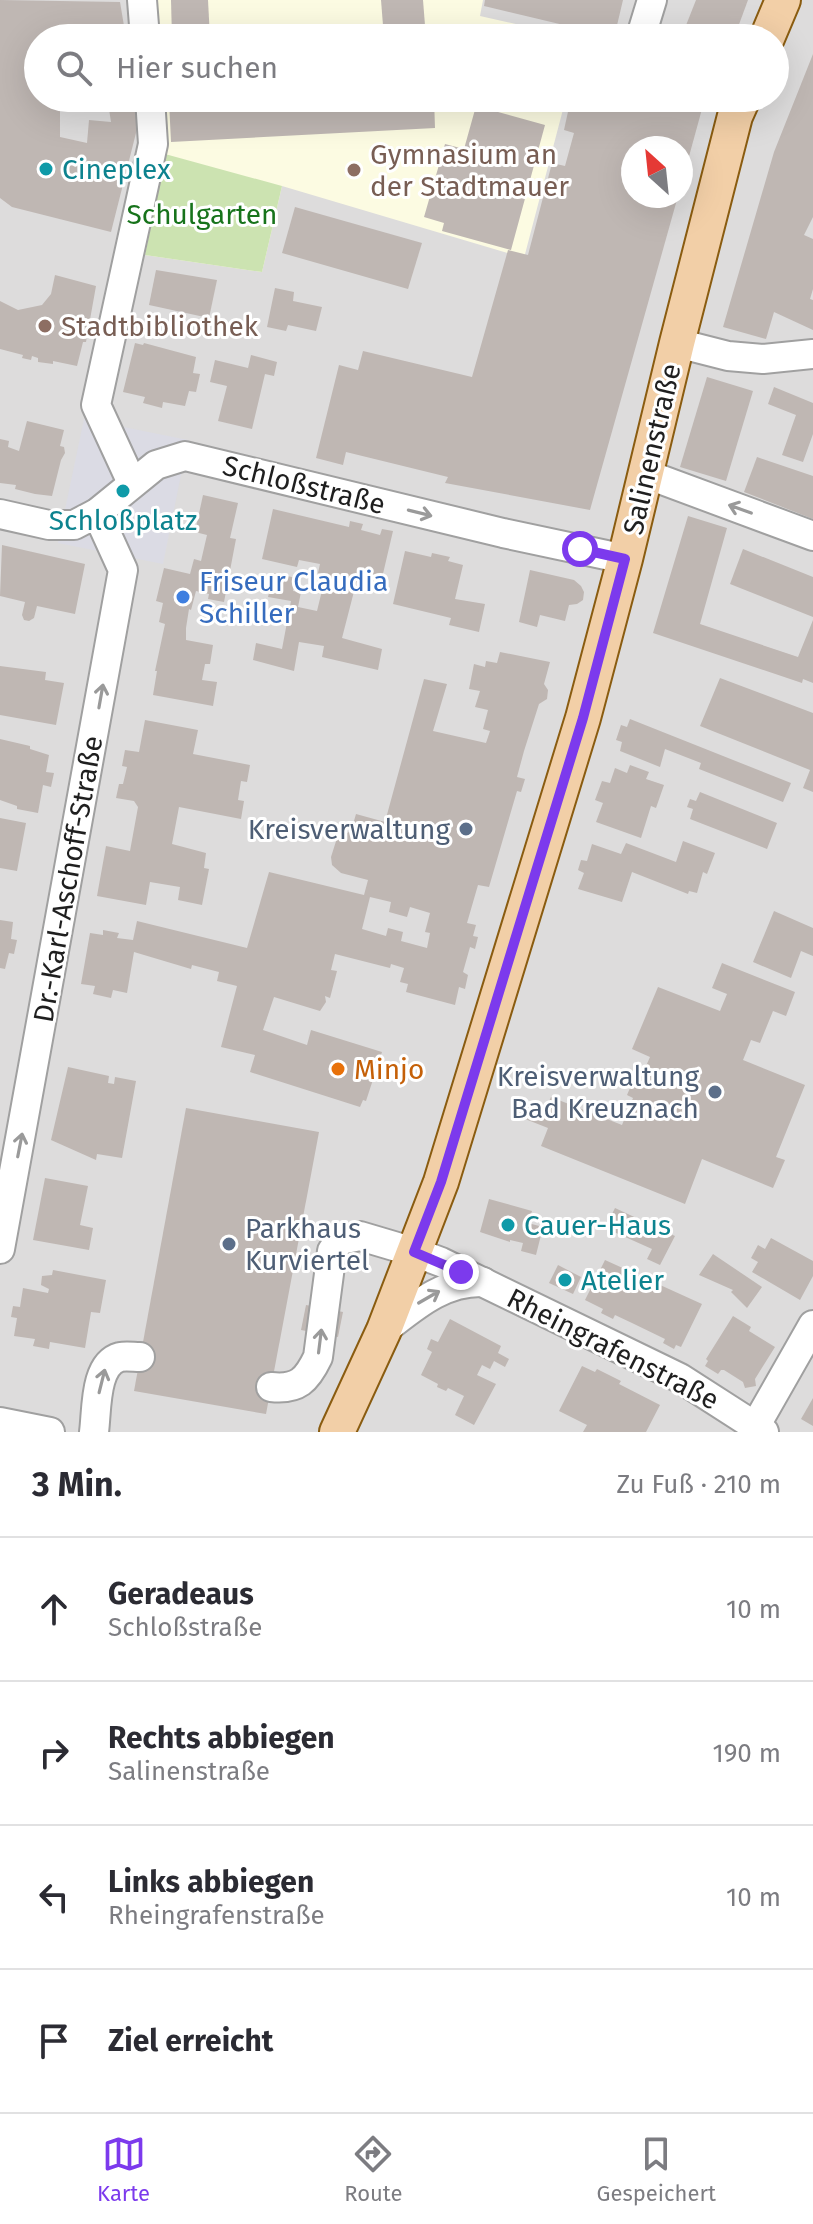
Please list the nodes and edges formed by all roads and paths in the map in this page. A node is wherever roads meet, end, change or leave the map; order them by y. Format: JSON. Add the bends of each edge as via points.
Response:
{"nodes":[{"id":1,"x":142,"y":0,"type":"edge"},
{"id":2,"x":652,"y":0,"type":"edge"},
{"id":3,"x":783,"y":0,"type":"edge"},
{"id":4,"x":144,"y":24,"type":"edge"},
{"id":5,"x":645,"y":24,"type":"edge"},
{"id":6,"x":773,"y":24,"type":"edge"},
{"id":7,"x":151,"y":112,"type":"edge"},
{"id":8,"x":737,"y":112,"type":"edge"},
{"id":9,"x":677,"y":343,"type":"junction"},
{"id":10,"x":813,"y":354,"type":"edge"},
{"id":11,"x":646,"y":474,"type":"junction"},
{"id":12,"x":132,"y":483,"type":"junction"},
{"id":13,"x":97,"y":513,"type":"junction"},
{"id":14,"x":0,"y":514,"type":"edge"},
{"id":15,"x":813,"y":536,"type":"edge"},
{"id":16,"x":625,"y":559,"type":"junction"},
{"id":17,"x":0,"y":1249,"type":"edge"},
{"id":18,"x":414,"y":1252,"type":"junction"},
{"id":19,"x":483,"y":1282,"type":"junction"},
{"id":20,"x":813,"y":1325,"type":"edge"},
{"id":21,"x":384,"y":1330,"type":"junction"},
{"id":22,"x":140,"y":1357,"type":"dead end"},
{"id":23,"x":271,"y":1387,"type":"dead end"},
{"id":24,"x":0,"y":1422,"type":"edge"},
{"id":25,"x":760,"y":1429,"type":"edge"},
{"id":26,"x":50,"y":1432,"type":"edge"},
{"id":27,"x":94,"y":1432,"type":"edge"},
{"id":28,"x":337,"y":1432,"type":"edge"}],
"edges":[{"from":1,"to":4,"type":"street"},
{"from":2,"to":5,"type":"street"},
{"from":3,"to":6,"type":"main road"},
{"from":7,"to":12,"type":"street","via":[[153,144],[96,405]]},
{"from":8,"to":9,"type":"main road","name":"Salinenstraße"},
{"from":9,"to":10,"type":"street","via":[[763,359]]},
{"from":9,"to":11,"type":"main road","name":"Salinenstraße"},
{"from":15,"to":11,"type":"street","one_way":true},
{"from":11,"to":16,"type":"main road","name":"Salinenstraße"},
{"from":12,"to":13,"type":"street","name":"Schloßstraße"},
{"from":12,"to":16,"type":"street","name":"Schloßstraße","one_way":true,"via":[[156,465],[185,456]]},
{"from":13,"to":14,"type":"street","name":"Schloßstraße","via":[[74,525]]},
{"from":17,"to":13,"type":"street","name":"Dr.-Karl-Aschoff-Straße","one_way":true,"via":[[123,570]]},
{"from":16,"to":18,"type":"main road","name":"Salinenstraße","via":[[543,850],[441,1182]]},
{"from":18,"to":19,"type":"street","name":"Rheingrafenstraße"},
{"from":18,"to":21,"type":"main road","name":"Salinenstraße"},
{"from":23,"to":18,"type":"street","name":"Rheingrafenstraße","one_way":true,"via":[[298,1384],[312,1370],[332,1251],[340,1240],[360,1236]]},
{"from":21,"to":19,"type":"street","one_way":true,"via":[[434,1293]]},
{"from":19,"to":25,"type":"street","name":"Rheingrafenstraße","via":[[680,1378]]},
{"from":20,"to":25,"type":"street"},
{"from":21,"to":28,"type":"main road","name":"Salinenstraße"},
{"from":27,"to":22,"type":"street","one_way":true,"via":[[107,1366],[119,1357]]},
{"from":24,"to":26,"type":"street"}]}
